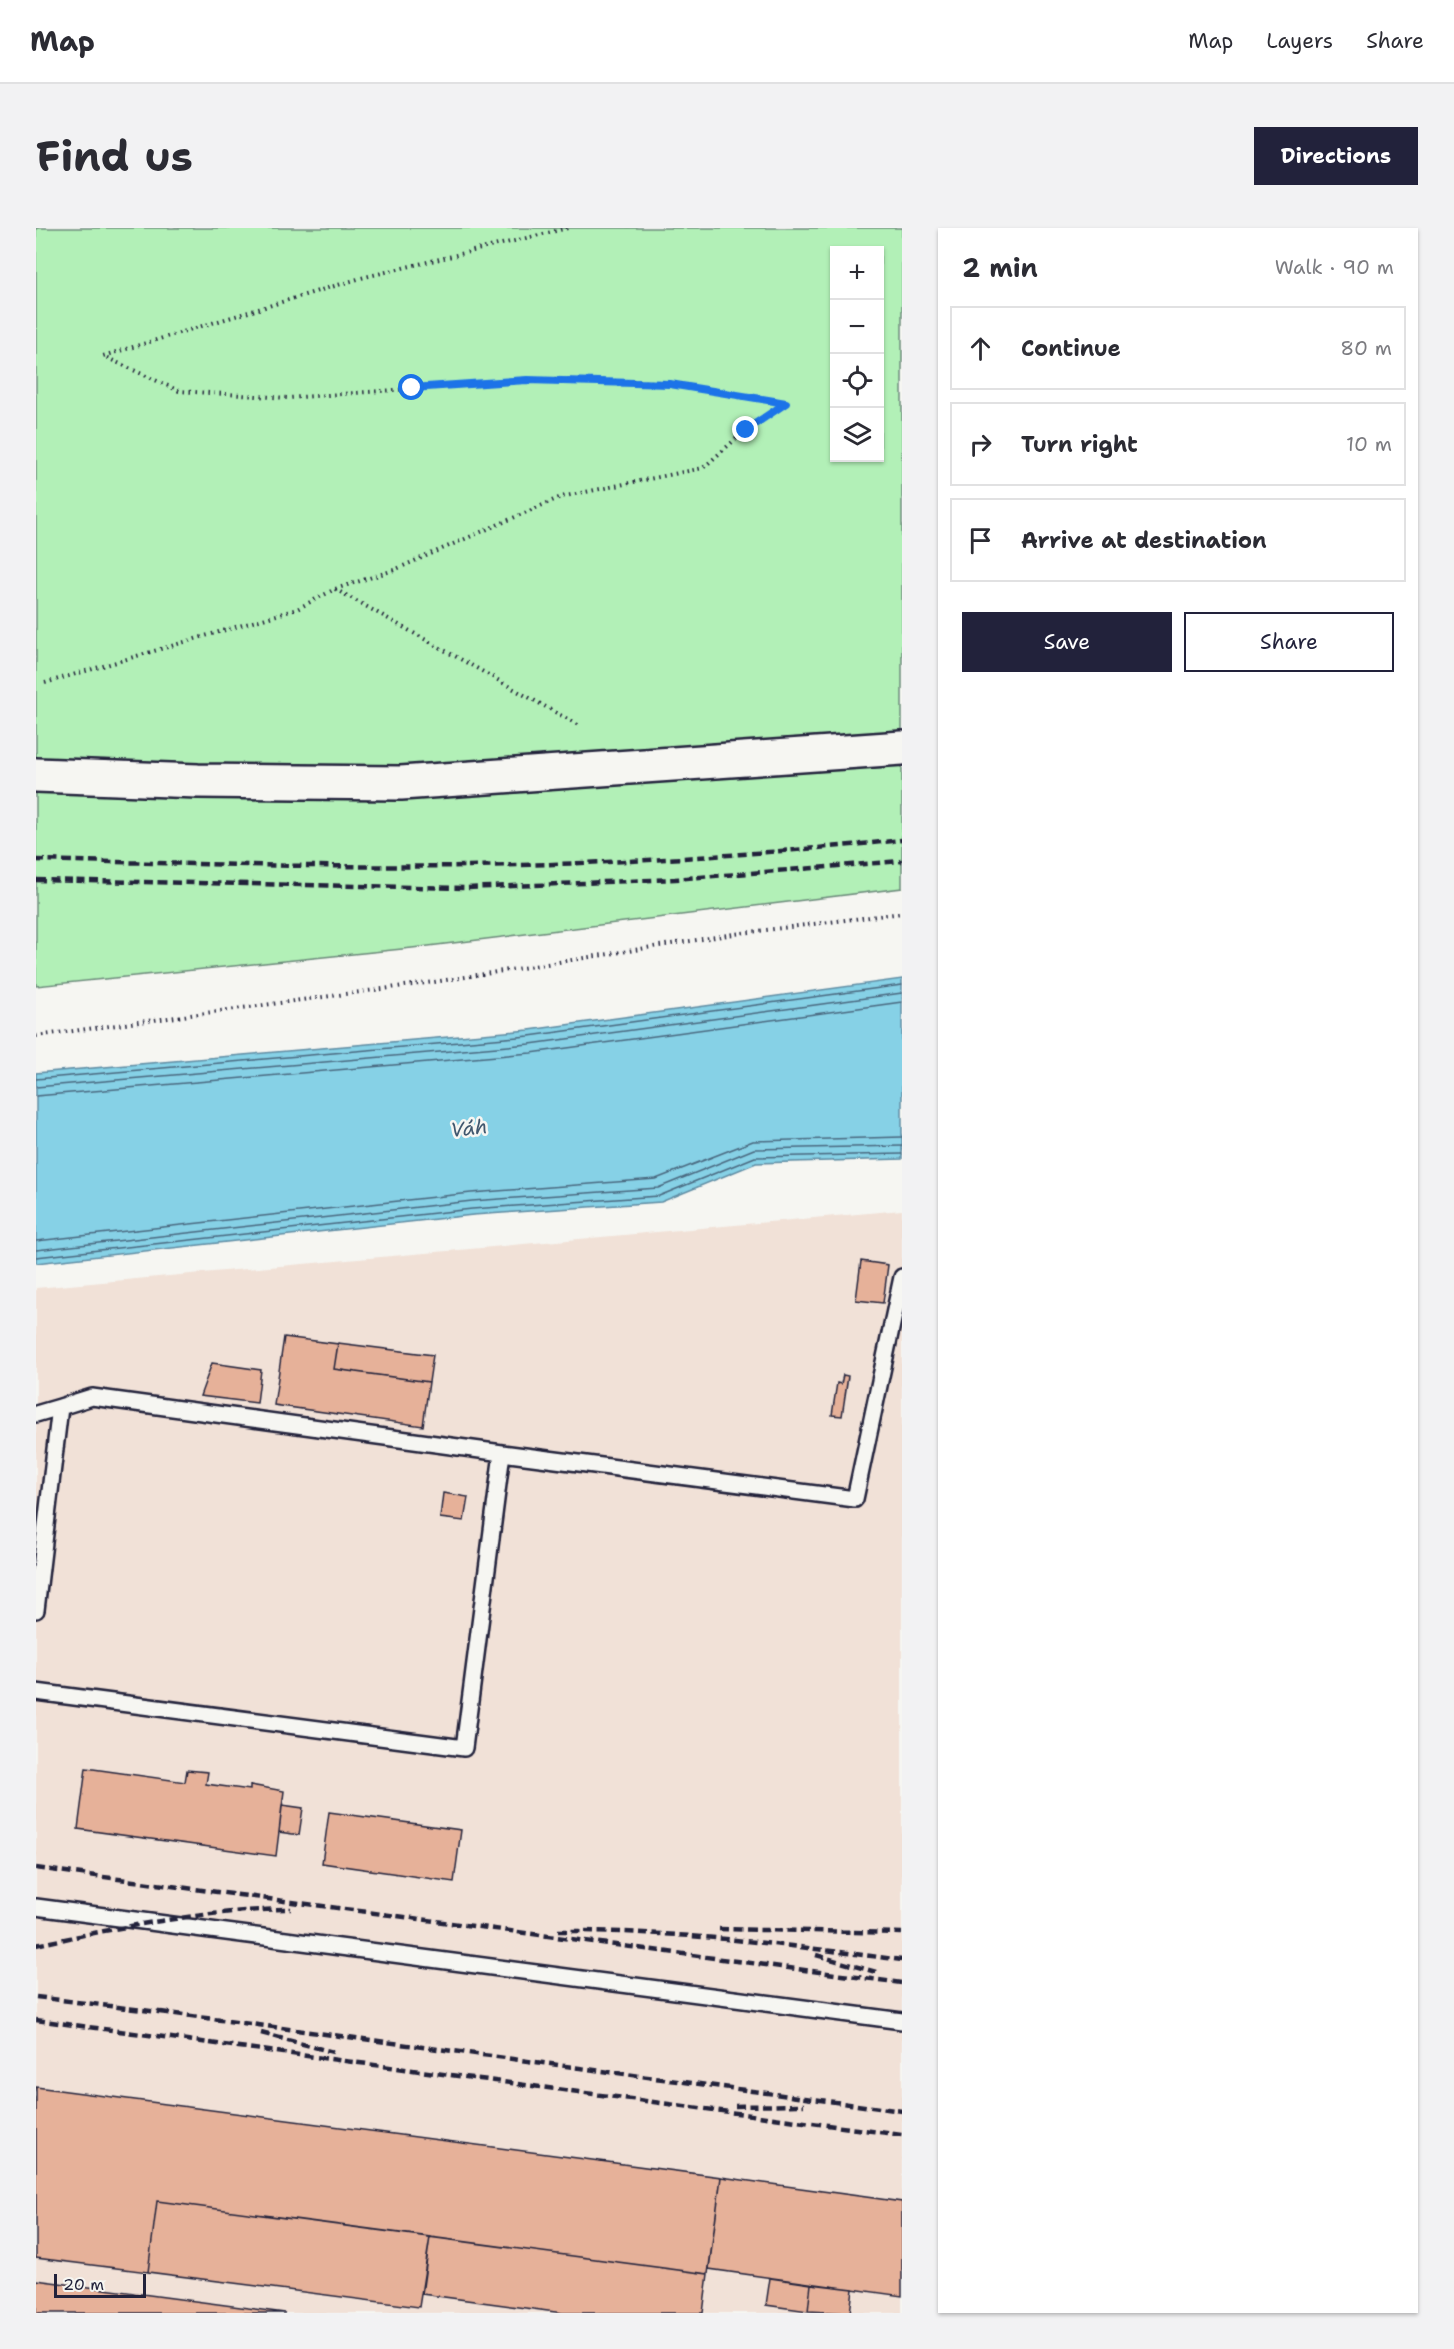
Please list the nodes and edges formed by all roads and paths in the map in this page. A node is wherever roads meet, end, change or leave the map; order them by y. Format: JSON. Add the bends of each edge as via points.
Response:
{"nodes":[{"id":1,"x":568,"y":228,"type":"edge"},
{"id":2,"x":335,"y":589,"type":"junction"},
{"id":3,"x":45,"y":683,"type":"dead end"},
{"id":4,"x":580,"y":726,"type":"dead end"},
{"id":5,"x":902,"y":748,"type":"edge"},
{"id":6,"x":36,"y":775,"type":"edge"},
{"id":7,"x":902,"y":913,"type":"edge"},
{"id":8,"x":36,"y":1036,"type":"edge"},
{"id":9,"x":902,"y":1277,"type":"edge"},
{"id":10,"x":60,"y":1407,"type":"junction"},
{"id":11,"x":36,"y":1414,"type":"edge"},
{"id":12,"x":502,"y":1453,"type":"junction"},
{"id":13,"x":36,"y":1610,"type":"edge"},
{"id":14,"x":36,"y":1692,"type":"edge"},
{"id":15,"x":36,"y":1907,"type":"edge"},
{"id":16,"x":902,"y":2021,"type":"edge"}],
"edges":[{"from":1,"to":2,"type":"path","via":[[361,278],[103,356],[179,392],[288,398],[527,380],[670,384],[786,403],[746,430],[703,468],[561,496],[393,570]]},
{"from":2,"to":3,"type":"path","via":[[297,609]]},
{"from":2,"to":4,"type":"path"},
{"from":5,"to":6,"type":"street","via":[[401,783]]},
{"from":7,"to":8,"type":"path"},
{"from":9,"to":12,"type":"lane","via":[[855,1498]]},
{"from":10,"to":11,"type":"lane"},
{"from":10,"to":12,"type":"lane","via":[[92,1397]]},
{"from":10,"to":13,"type":"lane"},
{"from":12,"to":14,"type":"lane","via":[[464,1748]]},
{"from":15,"to":16,"type":"lane"}]}
